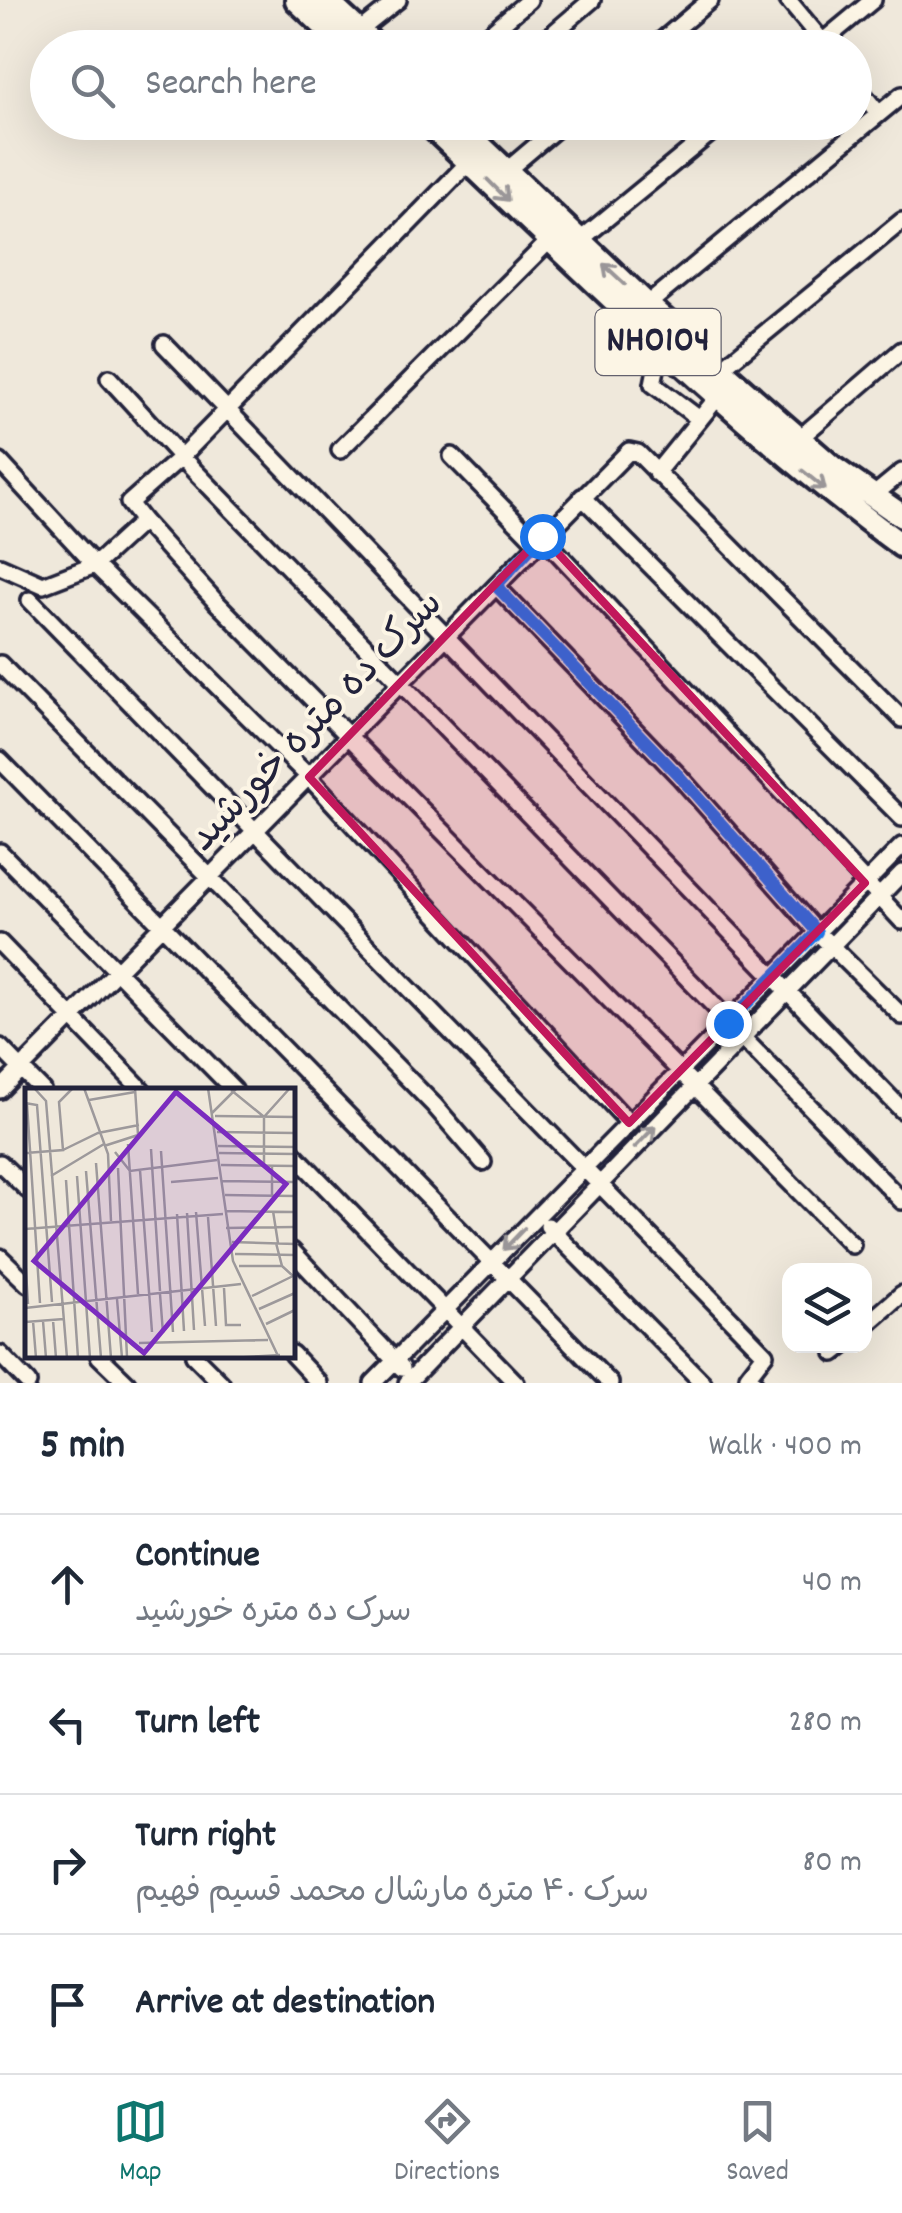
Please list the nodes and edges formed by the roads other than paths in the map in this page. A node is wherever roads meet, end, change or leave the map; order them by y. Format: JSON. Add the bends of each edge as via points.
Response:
{"nodes":[{"id":1,"x":297,"y":0,"type":"edge"},
{"id":2,"x":325,"y":0,"type":"edge"},
{"id":3,"x":398,"y":0,"type":"edge"},
{"id":4,"x":530,"y":0,"type":"edge"},
{"id":5,"x":592,"y":0,"type":"edge"},
{"id":6,"x":710,"y":0,"type":"edge"},
{"id":7,"x":788,"y":0,"type":"edge"},
{"id":8,"x":873,"y":0,"type":"edge"},
{"id":9,"x":343,"y":30,"type":"edge"},
{"id":10,"x":351,"y":30,"type":"edge"},
{"id":11,"x":372,"y":30,"type":"edge"},
{"id":12,"x":494,"y":30,"type":"edge"},
{"id":13,"x":557,"y":30,"type":"edge"},
{"id":14,"x":675,"y":30,"type":"edge"},
{"id":15,"x":811,"y":30,"type":"edge"},
{"id":16,"x":839,"y":30,"type":"edge"},
{"id":17,"x":902,"y":95,"type":"edge"},
{"id":18,"x":872,"y":106,"type":"edge"},
{"id":19,"x":878,"y":114,"type":"junction"},
{"id":20,"x":872,"y":119,"type":"edge"},
{"id":21,"x":446,"y":140,"type":"edge"},
{"id":22,"x":474,"y":140,"type":"edge"},
{"id":23,"x":543,"y":140,"type":"edge"},
{"id":24,"x":702,"y":140,"type":"edge"},
{"id":25,"x":847,"y":140,"type":"edge"},
{"id":26,"x":469,"y":162,"type":"junction"},
{"id":27,"x":506,"y":171,"type":"junction"},
{"id":28,"x":902,"y":221,"type":"edge"},
{"id":29,"x":549,"y":241,"type":"junction"},
{"id":30,"x":580,"y":242,"type":"junction"},
{"id":31,"x":647,"y":305,"type":"junction"},
{"id":32,"x":164,"y":344,"type":"dead end"},
{"id":33,"x":661,"y":345,"type":"junction"},
{"id":34,"x":902,"y":350,"type":"edge"},
{"id":35,"x":721,"y":370,"type":"junction"},
{"id":36,"x":109,"y":378,"type":"dead end"},
{"id":37,"x":718,"y":398,"type":"junction"},
{"id":38,"x":224,"y":408,"type":"junction"},
{"id":39,"x":698,"y":418,"type":"junction"},
{"id":40,"x":791,"y":446,"type":"junction"},
{"id":41,"x":340,"y":450,"type":"dead end"},
{"id":42,"x":452,"y":456,"type":"dead end"},
{"id":43,"x":181,"y":458,"type":"junction"},
{"id":44,"x":0,"y":462,"type":"edge"},
{"id":45,"x":902,"y":472,"type":"edge"},
{"id":46,"x":656,"y":473,"type":"junction"},
{"id":47,"x":874,"y":495,"type":"junction"},
{"id":48,"x":582,"y":496,"type":"junction"},
{"id":49,"x":902,"y":516,"type":"edge"},
{"id":50,"x":143,"y":521,"type":"junction"},
{"id":51,"x":539,"y":539,"type":"junction"},
{"id":52,"x":902,"y":546,"type":"edge"},
{"id":53,"x":95,"y":565,"type":"junction"},
{"id":54,"x":0,"y":566,"type":"edge"},
{"id":55,"x":496,"y":586,"type":"junction"},
{"id":56,"x":30,"y":600,"type":"dead end"},
{"id":57,"x":446,"y":638,"type":"junction"},
{"id":58,"x":0,"y":664,"type":"edge"},
{"id":59,"x":402,"y":680,"type":"junction"},
{"id":60,"x":902,"y":719,"type":"edge"},
{"id":61,"x":353,"y":736,"type":"junction"},
{"id":62,"x":0,"y":760,"type":"edge"},
{"id":63,"x":309,"y":777,"type":"junction"},
{"id":64,"x":902,"y":818,"type":"edge"},
{"id":65,"x":258,"y":832,"type":"junction"},
{"id":66,"x":902,"y":846,"type":"edge"},
{"id":67,"x":0,"y":852,"type":"edge"},
{"id":68,"x":902,"y":874,"type":"edge"},
{"id":69,"x":210,"y":880,"type":"junction"},
{"id":70,"x":865,"y":883,"type":"junction"},
{"id":71,"x":879,"y":898,"type":"junction"},
{"id":72,"x":902,"y":921,"type":"edge"},
{"id":73,"x":164,"y":925,"type":"junction"},
{"id":74,"x":817,"y":932,"type":"junction"},
{"id":75,"x":0,"y":943,"type":"edge"},
{"id":76,"x":832,"y":946,"type":"junction"},
{"id":77,"x":118,"y":970,"type":"junction"},
{"id":78,"x":776,"y":974,"type":"junction"},
{"id":79,"x":790,"y":989,"type":"junction"},
{"id":80,"x":71,"y":1016,"type":"junction"},
{"id":81,"x":902,"y":1016,"type":"edge"},
{"id":82,"x":728,"y":1022,"type":"junction"},
{"id":83,"x":742,"y":1038,"type":"junction"},
{"id":84,"x":0,"y":1048,"type":"edge"},
{"id":85,"x":21,"y":1069,"type":"junction"},
{"id":86,"x":679,"y":1072,"type":"junction"},
{"id":87,"x":40,"y":1088,"type":"edge"},
{"id":88,"x":140,"y":1088,"type":"edge"},
{"id":89,"x":232,"y":1088,"type":"edge"},
{"id":90,"x":694,"y":1088,"type":"junction"},
{"id":91,"x":0,"y":1090,"type":"edge"},
{"id":92,"x":902,"y":1110,"type":"edge"},
{"id":93,"x":629,"y":1123,"type":"junction"},
{"id":94,"x":295,"y":1155,"type":"edge"},
{"id":95,"x":483,"y":1162,"type":"dead end"},
{"id":96,"x":0,"y":1163,"type":"edge"},
{"id":97,"x":582,"y":1170,"type":"junction"},
{"id":98,"x":598,"y":1186,"type":"junction"},
{"id":99,"x":25,"y":1187,"type":"edge"},
{"id":100,"x":902,"y":1200,"type":"edge"},
{"id":101,"x":538,"y":1216,"type":"junction"},
{"id":102,"x":554,"y":1232,"type":"junction"},
{"id":103,"x":852,"y":1245,"type":"dead end"},
{"id":104,"x":295,"y":1253,"type":"edge"},
{"id":105,"x":0,"y":1257,"type":"edge"},
{"id":106,"x":492,"y":1263,"type":"junction"},
{"id":107,"x":508,"y":1279,"type":"junction"},
{"id":108,"x":25,"y":1281,"type":"edge"},
{"id":109,"x":902,"y":1294,"type":"edge"},
{"id":110,"x":444,"y":1311,"type":"junction"},
{"id":111,"x":872,"y":1319,"type":"edge"},
{"id":112,"x":461,"y":1327,"type":"junction"},
{"id":113,"x":0,"y":1354,"type":"edge"},
{"id":114,"x":295,"y":1357,"type":"edge"},
{"id":115,"x":102,"y":1358,"type":"edge"},
{"id":116,"x":196,"y":1358,"type":"edge"},
{"id":117,"x":395,"y":1361,"type":"junction"},
{"id":118,"x":412,"y":1381,"type":"edge"},
{"id":119,"x":28,"y":1383,"type":"edge"},
{"id":120,"x":127,"y":1383,"type":"edge"},
{"id":121,"x":221,"y":1383,"type":"edge"},
{"id":122,"x":319,"y":1383,"type":"edge"},
{"id":123,"x":373,"y":1383,"type":"edge"},
{"id":124,"x":516,"y":1383,"type":"edge"},
{"id":125,"x":610,"y":1383,"type":"edge"},
{"id":126,"x":703,"y":1383,"type":"edge"},
{"id":127,"x":754,"y":1383,"type":"edge"}],
"edges":[{"from":1,"to":9,"type":"highway"},
{"from":2,"to":10,"type":"highway"},
{"from":3,"to":11,"type":"street"},
{"from":4,"to":12,"type":"street"},
{"from":5,"to":13,"type":"street"},
{"from":6,"to":14,"type":"street"},
{"from":7,"to":15,"type":"street"},
{"from":8,"to":16,"type":"street"},
{"from":17,"to":19,"type":"street"},
{"from":18,"to":19,"type":"street"},
{"from":19,"to":20,"type":"street"},
{"from":21,"to":26,"type":"highway","number":"NH0104"},
{"from":22,"to":27,"type":"highway","number":"NH0104"},
{"from":23,"to":27,"type":"street"},
{"from":24,"to":30,"type":"street"},
{"from":25,"to":31,"type":"street"},
{"from":26,"to":29,"type":"highway","number":"NH0104","one_way":true},
{"from":26,"to":38,"type":"street"},
{"from":27,"to":30,"type":"highway","number":"NH0104"},
{"from":28,"to":35,"type":"street"},
{"from":29,"to":33,"type":"highway","number":"NH0104"},
{"from":29,"to":41,"type":"street"},
{"from":31,"to":30,"type":"highway","number":"NH0104","one_way":true},
{"from":31,"to":35,"type":"highway","number":"NH0104"},
{"from":32,"to":38,"type":"street"},
{"from":33,"to":37,"type":"highway","number":"NH0104"},
{"from":33,"to":39,"type":"street","via":[[652,384]]},
{"from":34,"to":40,"type":"street"},
{"from":35,"to":40,"type":"highway","number":"NH0104"},
{"from":36,"to":43,"type":"street"},
{"from":37,"to":39,"type":"street"},
{"from":37,"to":40,"type":"highway","number":"NH0104"},
{"from":38,"to":43,"type":"street"},
{"from":38,"to":57,"type":"street"},
{"from":39,"to":46,"type":"street"},
{"from":40,"to":47,"type":"highway","number":"NH0104"},
{"from":40,"to":52,"type":"highway","number":"NH0104","one_way":true},
{"from":42,"to":51,"type":"street"},
{"from":43,"to":50,"type":"street","via":[[129,504]]},
{"from":43,"to":59,"type":"street"},
{"from":44,"to":53,"type":"street"},
{"from":45,"to":47,"type":"street"},
{"from":46,"to":48,"type":"street","name":"سرک ده متره خورشید","via":[[629,451]]},
{"from":46,"to":60,"type":"street"},
{"from":47,"to":49,"type":"highway","number":"NH0104"},
{"from":48,"to":51,"type":"street","name":"سرک ده متره خورشید"},
{"from":48,"to":64,"type":"street"},
{"from":50,"to":53,"type":"street"},
{"from":50,"to":61,"type":"street"},
{"from":51,"to":55,"type":"street","name":"سرک ده متره خورشید"},
{"from":51,"to":70,"type":"street"},
{"from":53,"to":54,"type":"street","via":[[43,584]]},
{"from":53,"to":63,"type":"street"},
{"from":55,"to":57,"type":"street","name":"سرک ده متره خورشید"},
{"from":55,"to":74,"type":"street"},
{"from":56,"to":65,"type":"street"},
{"from":57,"to":59,"type":"street","name":"سرک ده متره خورشید"},
{"from":57,"to":78,"type":"street"},
{"from":58,"to":69,"type":"street"},
{"from":59,"to":61,"type":"street","name":"سرک ده متره خورشید"},
{"from":59,"to":82,"type":"street"},
{"from":61,"to":63,"type":"street","name":"سرک ده متره خورشید"},
{"from":61,"to":86,"type":"street"},
{"from":62,"to":73,"type":"street"},
{"from":63,"to":65,"type":"street","name":"سرک ده متره خورشید"},
{"from":63,"to":93,"type":"street"},
{"from":65,"to":69,"type":"street","name":"سرک ده متره خورشید"},
{"from":65,"to":97,"type":"street"},
{"from":66,"to":70,"type":"street"},
{"from":67,"to":77,"type":"street"},
{"from":68,"to":71,"type":"street"},
{"from":69,"to":73,"type":"street","name":"سرک ده متره خورشید"},
{"from":69,"to":95,"type":"street"},
{"from":70,"to":71,"type":"street"},
{"from":70,"to":74,"type":"street"},
{"from":71,"to":72,"type":"street"},
{"from":71,"to":76,"type":"street"},
{"from":73,"to":77,"type":"street","name":"سرک ده متره خورشید"},
{"from":73,"to":106,"type":"street"},
{"from":74,"to":76,"type":"street"},
{"from":74,"to":78,"type":"street"},
{"from":75,"to":80,"type":"street"},
{"from":76,"to":79,"type":"street"},
{"from":76,"to":81,"type":"street"},
{"from":77,"to":80,"type":"street","name":"سرک ده متره خورشید"},
{"from":77,"to":89,"type":"street"},
{"from":78,"to":79,"type":"street"},
{"from":78,"to":82,"type":"street"},
{"from":79,"to":83,"type":"street"},
{"from":79,"to":92,"type":"street"},
{"from":80,"to":85,"type":"street","name":"سرک ده متره خورشید"},
{"from":80,"to":88,"type":"street"},
{"from":82,"to":83,"type":"street"},
{"from":82,"to":86,"type":"street"},
{"from":83,"to":90,"type":"street"},
{"from":83,"to":100,"type":"street"},
{"from":84,"to":85,"type":"street"},
{"from":85,"to":87,"type":"street"},
{"from":85,"to":91,"type":"street","name":"سرک ده متره خورشید"},
{"from":86,"to":90,"type":"street"},
{"from":86,"to":93,"type":"street"},
{"from":98,"to":90,"type":"street","one_way":true},
{"from":90,"to":103,"type":"street"},
{"from":93,"to":97,"type":"street"},
{"from":94,"to":110,"type":"street"},
{"from":96,"to":99,"type":"street"},
{"from":97,"to":98,"type":"street"},
{"from":97,"to":101,"type":"street"},
{"from":98,"to":102,"type":"street"},
{"from":98,"to":127,"type":"street","via":[[766,1354],[748,1376]]},
{"from":101,"to":102,"type":"street"},
{"from":101,"to":106,"type":"street","one_way":true},
{"from":102,"to":107,"type":"street"},
{"from":102,"to":126,"type":"street"},
{"from":104,"to":117,"type":"street"},
{"from":105,"to":108,"type":"street"},
{"from":106,"to":107,"type":"street"},
{"from":106,"to":110,"type":"street"},
{"from":107,"to":112,"type":"street"},
{"from":107,"to":125,"type":"street"},
{"from":109,"to":111,"type":"street"},
{"from":110,"to":112,"type":"street"},
{"from":110,"to":117,"type":"street"},
{"from":112,"to":118,"type":"street"},
{"from":112,"to":124,"type":"street"},
{"from":113,"to":119,"type":"street"},
{"from":114,"to":122,"type":"street"},
{"from":115,"to":120,"type":"street"},
{"from":116,"to":121,"type":"street"},
{"from":117,"to":118,"type":"street"},
{"from":117,"to":123,"type":"street"}]}
